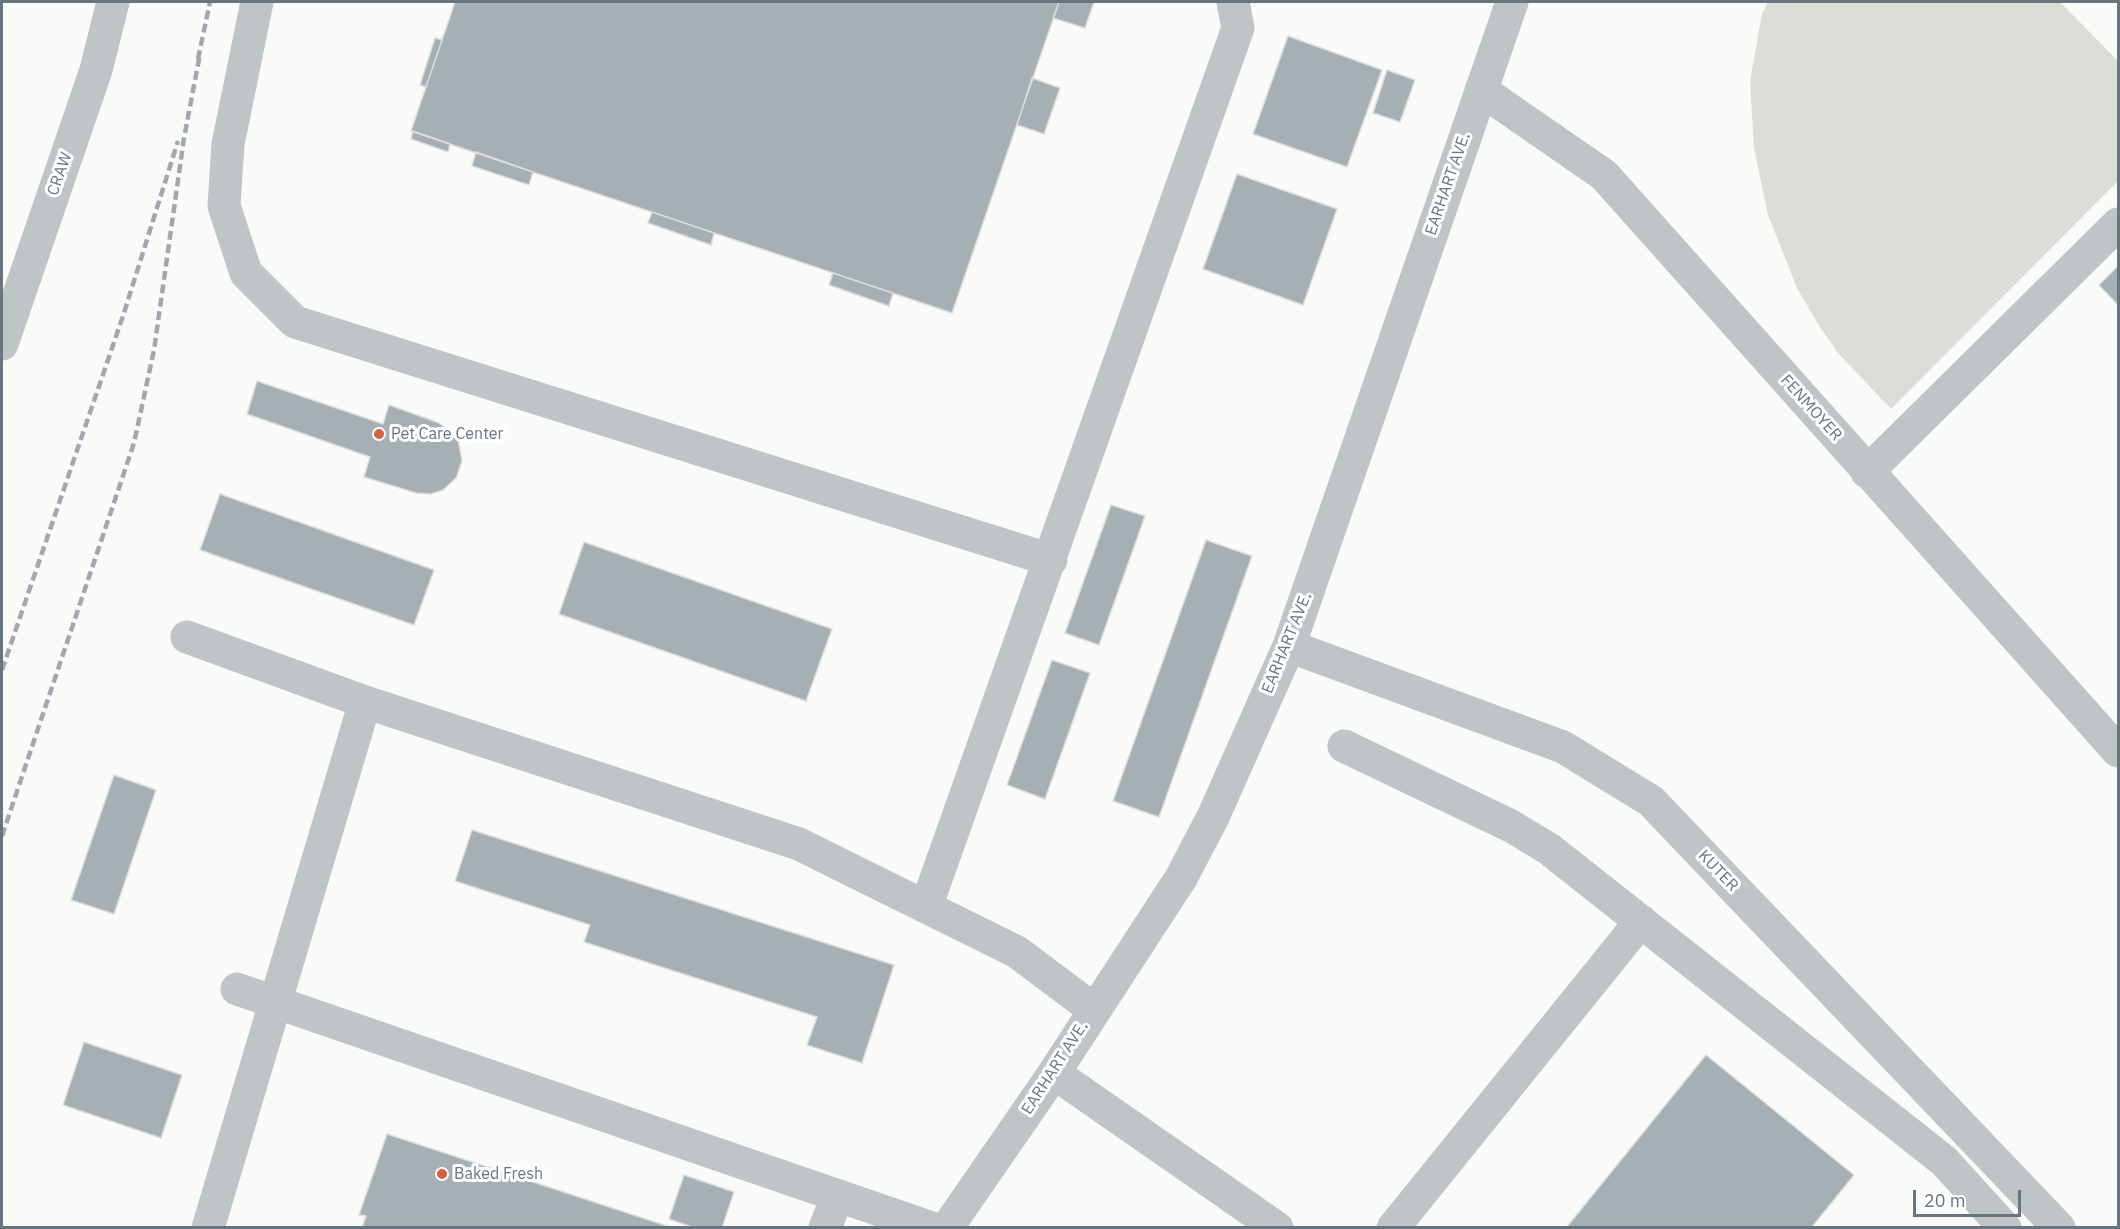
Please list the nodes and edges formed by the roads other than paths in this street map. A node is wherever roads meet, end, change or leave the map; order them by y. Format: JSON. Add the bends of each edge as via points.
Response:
{"nodes":[{"id":1,"x":113,"y":2,"type":"edge"},
{"id":2,"x":257,"y":2,"type":"edge"},
{"id":3,"x":1233,"y":2,"type":"edge"},
{"id":4,"x":1512,"y":2,"type":"edge"},
{"id":5,"x":1481,"y":90,"type":"junction"},
{"id":6,"x":2118,"y":224,"type":"edge"},
{"id":7,"x":2,"y":344,"type":"edge"},
{"id":8,"x":1867,"y":472,"type":"junction"},
{"id":9,"x":1051,"y":560,"type":"junction"},
{"id":10,"x":187,"y":637,"type":"dead end"},
{"id":11,"x":1289,"y":646,"type":"junction"},
{"id":12,"x":365,"y":702,"type":"junction"},
{"id":13,"x":1344,"y":746,"type":"dead end"},
{"id":14,"x":2118,"y":751,"type":"edge"},
{"id":15,"x":926,"y":907,"type":"junction"},
{"id":16,"x":1641,"y":921,"type":"junction"},
{"id":17,"x":237,"y":989,"type":"dead end"},
{"id":18,"x":276,"y":1003,"type":"junction"},
{"id":19,"x":1093,"y":1010,"type":"junction"},
{"id":20,"x":1054,"y":1073,"type":"junction"},
{"id":21,"x":837,"y":1197,"type":"junction"},
{"id":22,"x":208,"y":1227,"type":"edge"},
{"id":23,"x":825,"y":1227,"type":"edge"},
{"id":24,"x":932,"y":1227,"type":"edge"},
{"id":25,"x":947,"y":1227,"type":"edge"},
{"id":26,"x":1277,"y":1227,"type":"edge"},
{"id":27,"x":1394,"y":1227,"type":"edge"},
{"id":28,"x":2005,"y":1227,"type":"edge"},
{"id":29,"x":2059,"y":1227,"type":"edge"}],
"edges":[{"from":1,"to":7,"type":"lane","name":"CRAW","via":[[96,70]]},
{"from":2,"to":9,"type":"lane","via":[[228,144],[224,206],[246,273],[295,322]]},
{"from":3,"to":9,"type":"lane","via":[[1238,28]]},
{"from":4,"to":5,"type":"lane","name":"EARHART AVE."},
{"from":5,"to":8,"type":"lane","name":"FENMOYER","via":[[1604,175]]},
{"from":5,"to":11,"type":"lane","name":"EARHART AVE."},
{"from":6,"to":8,"type":"lane"},
{"from":8,"to":14,"type":"lane","name":"FENMOYER"},
{"from":9,"to":15,"type":"lane"},
{"from":10,"to":12,"type":"lane"},
{"from":11,"to":19,"type":"lane","name":"EARHART AVE.","via":[[1213,817],[1181,878]]},
{"from":11,"to":29,"type":"lane","name":"KUTER","via":[[1563,747],[1651,801]]},
{"from":12,"to":15,"type":"lane","via":[[799,844]]},
{"from":12,"to":18,"type":"lane"},
{"from":13,"to":16,"type":"lane","via":[[1511,826],[1549,849]]},
{"from":15,"to":19,"type":"lane","via":[[1017,952]]},
{"from":16,"to":27,"type":"lane"},
{"from":16,"to":28,"type":"lane","via":[[1944,1161]]},
{"from":17,"to":18,"type":"lane"},
{"from":18,"to":21,"type":"lane"},
{"from":18,"to":22,"type":"lane"},
{"from":19,"to":20,"type":"lane","name":"EARHART AVE."},
{"from":20,"to":25,"type":"lane","name":"EARHART AVE."},
{"from":20,"to":26,"type":"lane"},
{"from":21,"to":23,"type":"lane"},
{"from":21,"to":24,"type":"lane"}]}
